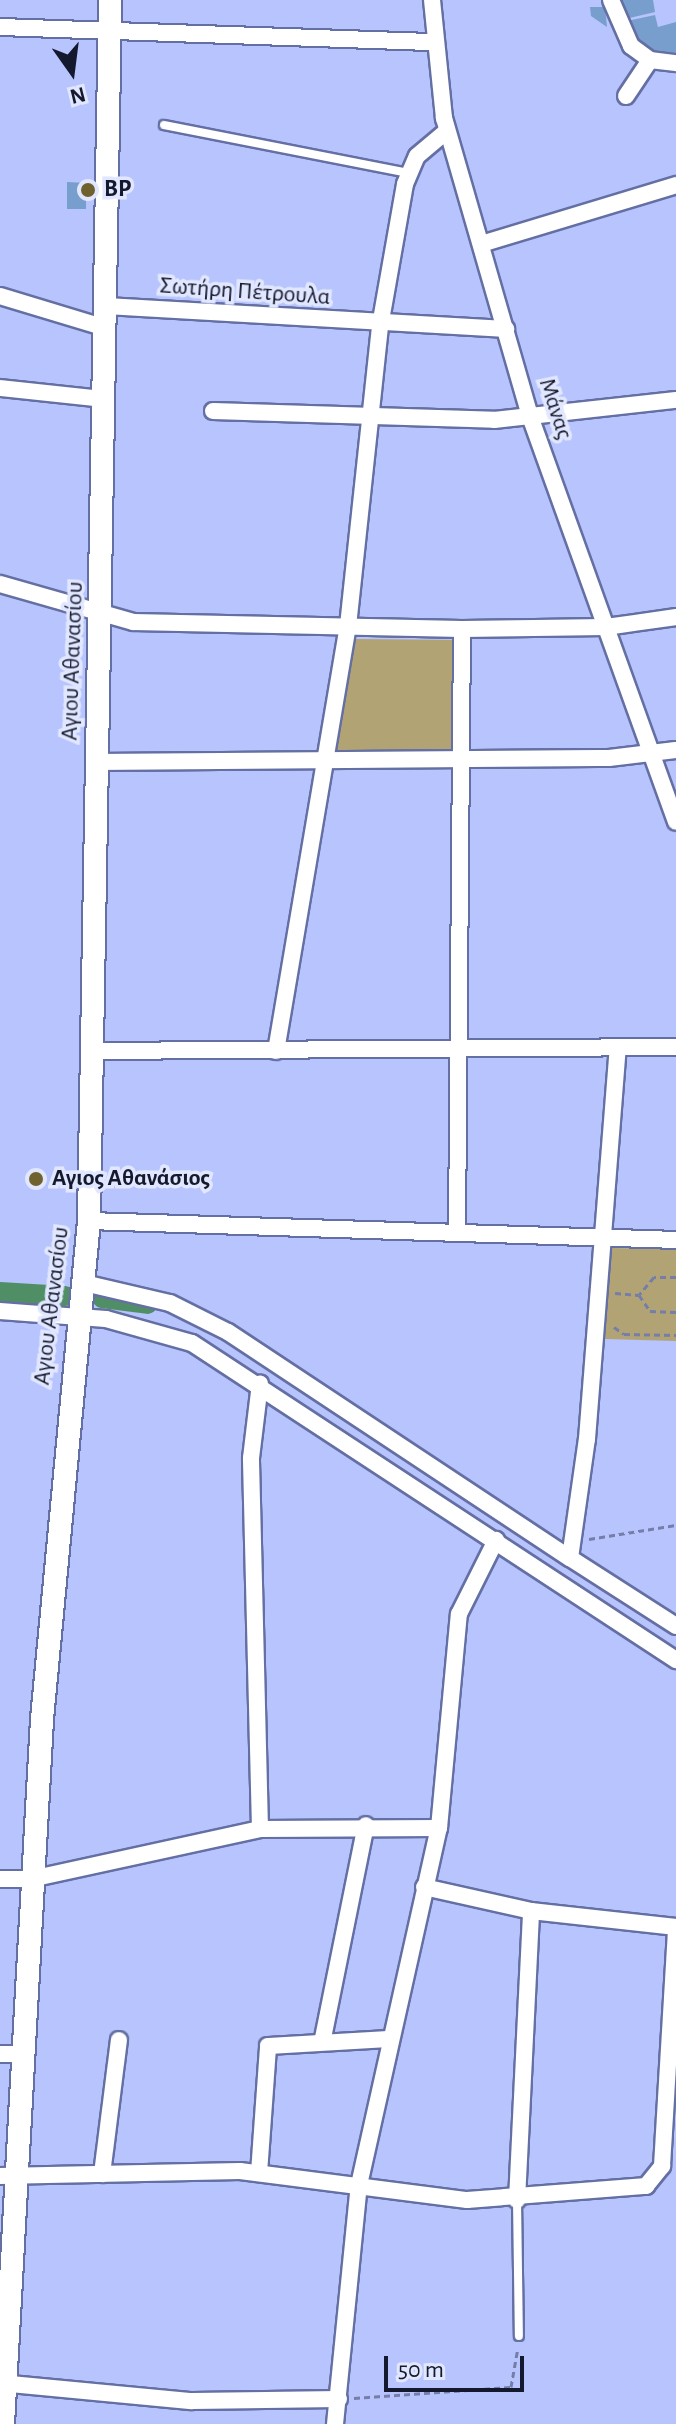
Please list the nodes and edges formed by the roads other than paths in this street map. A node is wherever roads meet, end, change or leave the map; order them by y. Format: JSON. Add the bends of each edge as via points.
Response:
{"nodes":[{"id":1,"x":110,"y":0,"type":"edge"},
{"id":2,"x":432,"y":0,"type":"edge"},
{"id":3,"x":611,"y":0,"type":"edge"},
{"id":4,"x":0,"y":27,"type":"edge"},
{"id":5,"x":110,"y":32,"type":"junction"},
{"id":6,"x":434,"y":42,"type":"junction"},
{"id":7,"x":650,"y":60,"type":"junction"},
{"id":8,"x":676,"y":63,"type":"edge"},
{"id":9,"x":626,"y":96,"type":"dead end"},
{"id":10,"x":164,"y":125,"type":"dead end"},
{"id":11,"x":447,"y":131,"type":"junction"},
{"id":12,"x":408,"y":173,"type":"junction"},
{"id":13,"x":676,"y":185,"type":"edge"},
{"id":14,"x":481,"y":244,"type":"junction"},
{"id":15,"x":0,"y":296,"type":"edge"},
{"id":16,"x":106,"y":317,"type":"junction"},
{"id":17,"x":380,"y":326,"type":"junction"},
{"id":18,"x":506,"y":329,"type":"junction"},
{"id":19,"x":0,"y":388,"type":"edge"},
{"id":20,"x":103,"y":399,"type":"junction"},
{"id":21,"x":676,"y":400,"type":"edge"},
{"id":22,"x":213,"y":411,"type":"dead end"},
{"id":23,"x":374,"y":418,"type":"junction"},
{"id":24,"x":531,"y":419,"type":"junction"},
{"id":25,"x":0,"y":584,"type":"edge"},
{"id":26,"x":676,"y":617,"type":"edge"},
{"id":27,"x":101,"y":618,"type":"junction"},
{"id":28,"x":348,"y":626,"type":"junction"},
{"id":29,"x":606,"y":627,"type":"junction"},
{"id":30,"x":462,"y":629,"type":"junction"},
{"id":31,"x":676,"y":750,"type":"edge"},
{"id":32,"x":653,"y":754,"type":"junction"},
{"id":33,"x":456,"y":756,"type":"junction"},
{"id":34,"x":328,"y":759,"type":"junction"},
{"id":35,"x":95,"y":762,"type":"junction"},
{"id":36,"x":676,"y":822,"type":"edge"},
{"id":37,"x":676,"y":1047,"type":"edge"},
{"id":38,"x":453,"y":1048,"type":"junction"},
{"id":39,"x":618,"y":1048,"type":"junction"},
{"id":40,"x":89,"y":1051,"type":"junction"},
{"id":41,"x":276,"y":1051,"type":"junction"},
{"id":42,"x":89,"y":1221,"type":"junction"},
{"id":43,"x":457,"y":1233,"type":"junction"},
{"id":44,"x":676,"y":1240,"type":"edge"},
{"id":45,"x":601,"y":1241,"type":"junction"},
{"id":46,"x":84,"y":1283,"type":"junction"},
{"id":47,"x":0,"y":1311,"type":"edge"},
{"id":48,"x":78,"y":1316,"type":"junction"},
{"id":49,"x":260,"y":1384,"type":"junction"},
{"id":50,"x":496,"y":1540,"type":"junction"},
{"id":51,"x":570,"y":1558,"type":"junction"},
{"id":52,"x":676,"y":1626,"type":"edge"},
{"id":53,"x":676,"y":1660,"type":"edge"},
{"id":54,"x":366,"y":1825,"type":"junction"},
{"id":55,"x":439,"y":1828,"type":"junction"},
{"id":56,"x":260,"y":1829,"type":"junction"},
{"id":57,"x":0,"y":1879,"type":"edge"},
{"id":58,"x":31,"y":1879,"type":"junction"},
{"id":59,"x":424,"y":1887,"type":"junction"},
{"id":60,"x":531,"y":1911,"type":"junction"},
{"id":61,"x":676,"y":1928,"type":"edge"},
{"id":62,"x":323,"y":2038,"type":"junction"},
{"id":63,"x":389,"y":2039,"type":"junction"},
{"id":64,"x":119,"y":2040,"type":"dead end"},
{"id":65,"x":11,"y":2054,"type":"edge"},
{"id":66,"x":259,"y":2173,"type":"junction"},
{"id":67,"x":102,"y":2174,"type":"junction"},
{"id":68,"x":7,"y":2176,"type":"edge"},
{"id":69,"x":359,"y":2185,"type":"junction"},
{"id":70,"x":517,"y":2200,"type":"junction"},
{"id":71,"x":519,"y":2336,"type":"road end"},
{"id":72,"x":2,"y":2384,"type":"edge"},
{"id":73,"x":339,"y":2399,"type":"junction"},
{"id":74,"x":3,"y":2424,"type":"edge"},
{"id":75,"x":335,"y":2424,"type":"edge"}],
"edges":[{"from":1,"to":5,"type":"main road","name":"Αγιου Αθανασίου"},
{"from":2,"to":6,"type":"street","name":"Μάνας"},
{"from":3,"to":7,"type":"street","via":[[623,36]]},
{"from":4,"to":5,"type":"street"},
{"from":5,"to":6,"type":"street"},
{"from":5,"to":16,"type":"main road","name":"Αγιου Αθανασίου"},
{"from":6,"to":11,"type":"street","name":"Μάνας"},
{"from":7,"to":8,"type":"street"},
{"from":7,"to":9,"type":"street"},
{"from":10,"to":12,"type":"lane"},
{"from":11,"to":12,"type":"street"},
{"from":11,"to":14,"type":"street","name":"Μάνας"},
{"from":12,"to":17,"type":"street"},
{"from":13,"to":14,"type":"street"},
{"from":14,"to":18,"type":"street","name":"Μάνας"},
{"from":15,"to":16,"type":"street","name":"Σωτήρη Πέτρουλα"},
{"from":16,"to":17,"type":"street","name":"Σωτήρη Πέτρουλα"},
{"from":16,"to":20,"type":"main road","name":"Αγιου Αθανασίου"},
{"from":17,"to":18,"type":"street","name":"Σωτήρη Πέτρουλα"},
{"from":17,"to":23,"type":"street"},
{"from":18,"to":24,"type":"street","name":"Μάνας"},
{"from":19,"to":20,"type":"street"},
{"from":20,"to":27,"type":"main road","name":"Αγιου Αθανασίου"},
{"from":21,"to":24,"type":"street"},
{"from":22,"to":23,"type":"street"},
{"from":23,"to":24,"type":"street"},
{"from":23,"to":28,"type":"street"},
{"from":24,"to":29,"type":"street","name":"Μάνας"},
{"from":25,"to":27,"type":"street"},
{"from":26,"to":29,"type":"street"},
{"from":27,"to":28,"type":"street"},
{"from":27,"to":35,"type":"main road","name":"Αγιου Αθανασίου"},
{"from":28,"to":30,"type":"street"},
{"from":28,"to":34,"type":"street"},
{"from":29,"to":30,"type":"street"},
{"from":29,"to":32,"type":"street","name":"Μάνας"},
{"from":30,"to":33,"type":"street"},
{"from":31,"to":32,"type":"street"},
{"from":32,"to":33,"type":"street"},
{"from":32,"to":36,"type":"street","name":"Μάνας"},
{"from":33,"to":34,"type":"street"},
{"from":33,"to":38,"type":"street"},
{"from":34,"to":35,"type":"street"},
{"from":34,"to":41,"type":"street"},
{"from":35,"to":40,"type":"main road","name":"Αγιου Αθανασίου"},
{"from":37,"to":39,"type":"street"},
{"from":38,"to":39,"type":"street"},
{"from":38,"to":41,"type":"street"},
{"from":38,"to":43,"type":"street"},
{"from":39,"to":45,"type":"street"},
{"from":40,"to":41,"type":"street"},
{"from":40,"to":42,"type":"main road","name":"Αγιου Αθανασίου"},
{"from":42,"to":43,"type":"street"},
{"from":42,"to":46,"type":"main road","name":"Αγιου Αθανασίου"},
{"from":43,"to":45,"type":"street"},
{"from":44,"to":45,"type":"street"},
{"from":45,"to":51,"type":"street","via":[[577,1540]]},
{"from":46,"to":48,"type":"main road","name":"Αγιου Αθανασίου"},
{"from":46,"to":51,"type":"street","via":[[170,1303],[228,1332]]},
{"from":47,"to":48,"type":"street"},
{"from":48,"to":49,"type":"street","via":[[174,1335]]},
{"from":48,"to":58,"type":"main road","name":"Αγιου Αθανασίου"},
{"from":49,"to":50,"type":"street"},
{"from":49,"to":56,"type":"street","via":[[251,1458]]},
{"from":50,"to":53,"type":"street"},
{"from":50,"to":55,"type":"street","via":[[459,1614]]},
{"from":51,"to":52,"type":"street"},
{"from":54,"to":55,"type":"street"},
{"from":54,"to":56,"type":"street"},
{"from":54,"to":62,"type":"street"},
{"from":55,"to":59,"type":"street"},
{"from":56,"to":58,"type":"street"},
{"from":57,"to":58,"type":"street"},
{"from":58,"to":65,"type":"main road","name":"Αγιου Αθανασίου"},
{"from":59,"to":60,"type":"street"},
{"from":59,"to":63,"type":"street"},
{"from":60,"to":61,"type":"street"},
{"from":60,"to":70,"type":"street"},
{"from":61,"to":70,"type":"street","via":[[659,2176],[646,2186]]},
{"from":62,"to":63,"type":"street"},
{"from":62,"to":66,"type":"street","via":[[273,2042],[264,2053]]},
{"from":63,"to":69,"type":"street"},
{"from":64,"to":67,"type":"street"},
{"from":65,"to":68,"type":"main road","name":"Αγιου Αθανασίου"},
{"from":66,"to":67,"type":"street"},
{"from":66,"to":69,"type":"street"},
{"from":67,"to":68,"type":"street"},
{"from":68,"to":72,"type":"main road","name":"Αγιου Αθανασίου"},
{"from":69,"to":70,"type":"street","via":[[456,2200]]},
{"from":69,"to":73,"type":"street"},
{"from":70,"to":71,"type":"lane"},
{"from":72,"to":73,"type":"street","via":[[192,2401]]},
{"from":72,"to":74,"type":"main road","name":"Αγιου Αθανασίου"},
{"from":73,"to":75,"type":"street"}]}
